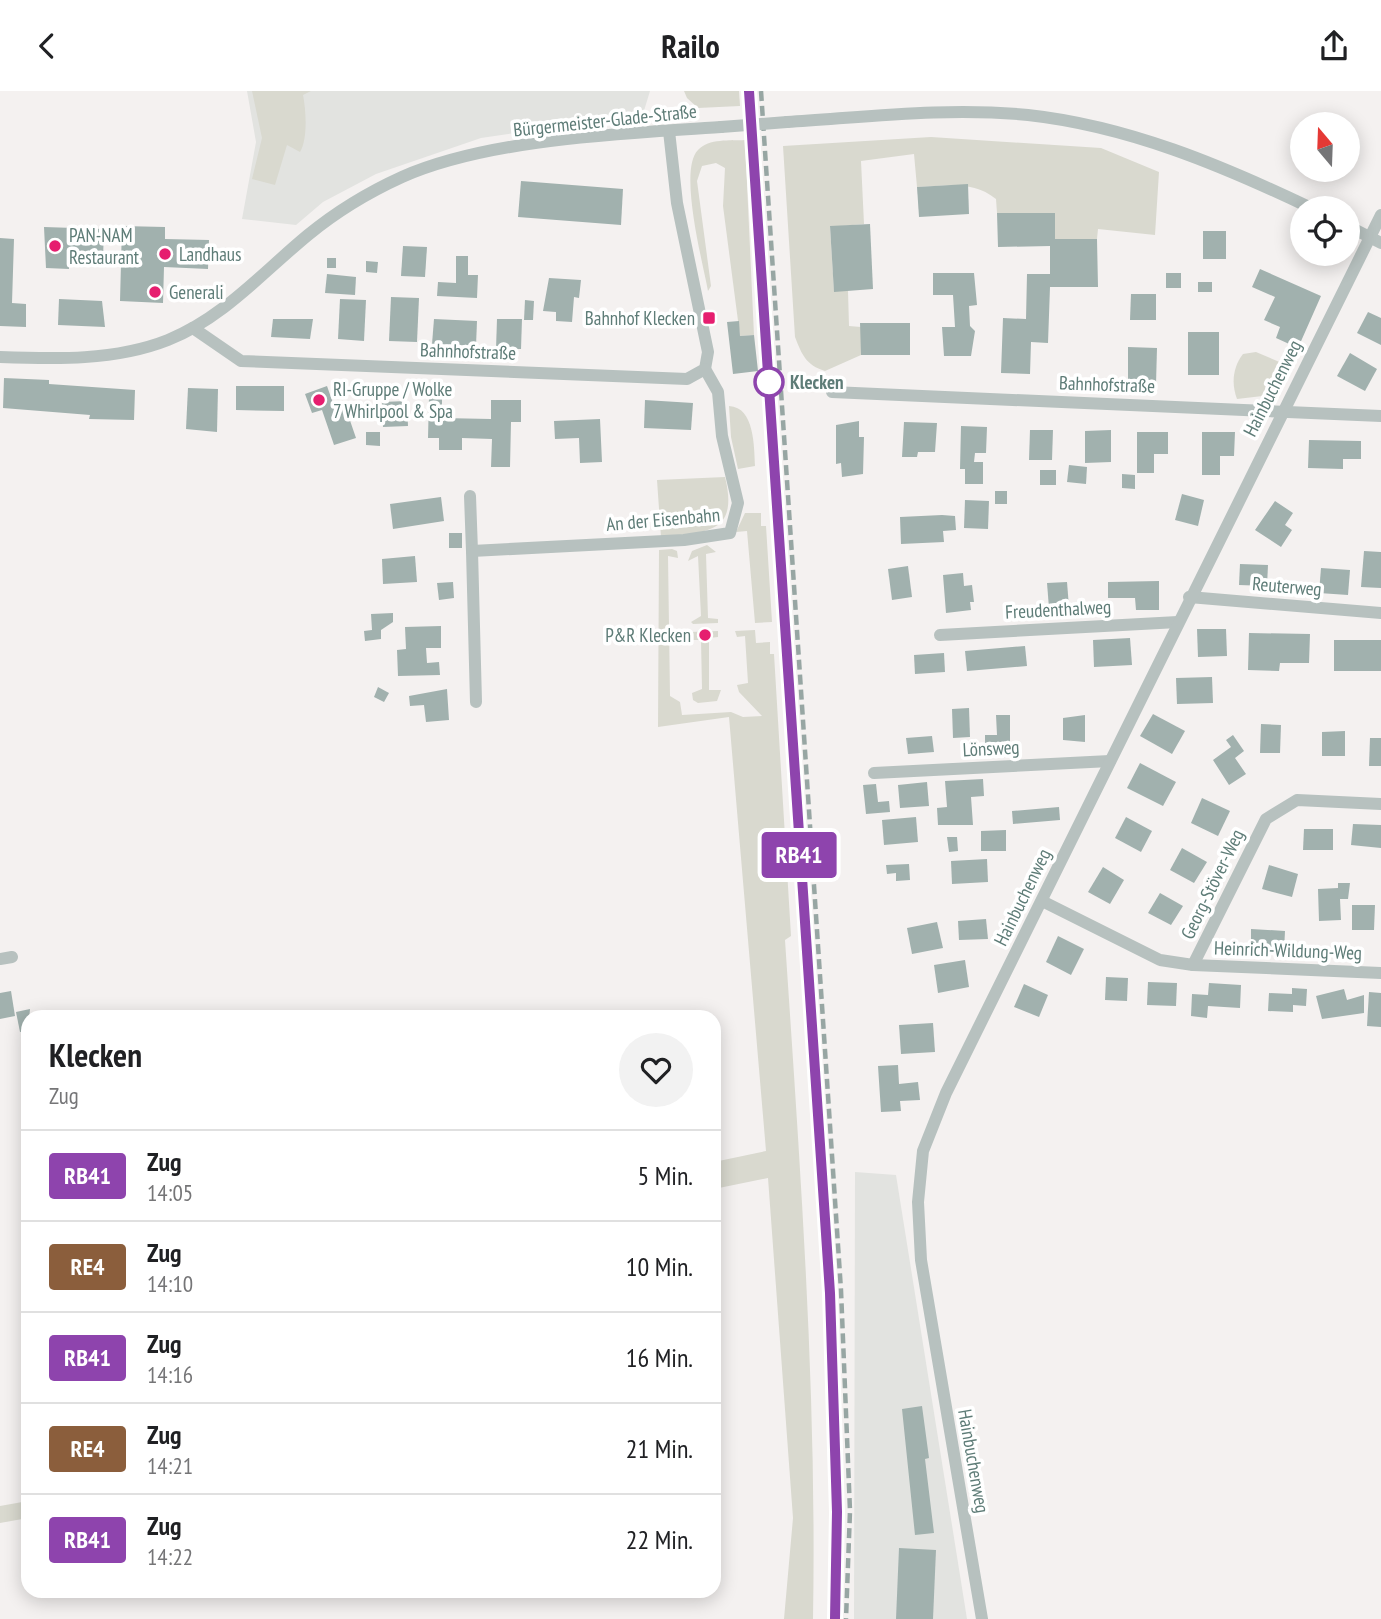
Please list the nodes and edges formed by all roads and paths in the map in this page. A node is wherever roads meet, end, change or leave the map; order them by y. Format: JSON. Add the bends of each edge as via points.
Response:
{"nodes":[{"id":1,"x":669,"y":131,"type":"junction"},
{"id":2,"x":1290,"y":199,"type":"edge"},
{"id":3,"x":1381,"y":215,"type":"edge"},
{"id":4,"x":1375,"y":240,"type":"edge"},
{"id":5,"x":192,"y":328,"type":"junction"},
{"id":6,"x":0,"y":356,"type":"edge"},
{"id":7,"x":705,"y":369,"type":"junction"},
{"id":8,"x":832,"y":392,"type":"dead end"},
{"id":9,"x":1282,"y":411,"type":"junction"},
{"id":10,"x":1381,"y":416,"type":"edge"},
{"id":11,"x":470,"y":496,"type":"dead end"},
{"id":12,"x":472,"y":551,"type":"junction"},
{"id":13,"x":1189,"y":597,"type":"junction"},
{"id":14,"x":1381,"y":613,"type":"edge"},
{"id":15,"x":1178,"y":622,"type":"junction"},
{"id":16,"x":940,"y":635,"type":"dead end"},
{"id":17,"x":476,"y":702,"type":"dead end"},
{"id":18,"x":1110,"y":761,"type":"junction"},
{"id":19,"x":874,"y":773,"type":"dead end"},
{"id":20,"x":1381,"y":804,"type":"edge"},
{"id":21,"x":1042,"y":901,"type":"junction"},
{"id":22,"x":1193,"y":965,"type":"junction"},
{"id":23,"x":1381,"y":973,"type":"edge"},
{"id":24,"x":982,"y":1619,"type":"edge"}],
"edges":[{"from":1,"to":2,"type":"street","name":"Bürgermeister-Glade-Straße","bridge":true,"via":[[947,112],[1027,115],[1090,125],[1160,144]]},
{"from":1,"to":5,"type":"street","name":"Bürgermeister-Glade-Straße","via":[[538,143],[451,161],[406,176],[361,198],[309,234],[227,306]]},
{"from":1,"to":7,"type":"street","via":[[677,203],[708,352]]},
{"from":3,"to":4,"type":"street","name":"Hainbuchenweg"},
{"from":4,"to":9,"type":"street","name":"Hainbuchenweg"},
{"from":5,"to":6,"type":"street","via":[[167,340],[93,356]]},
{"from":5,"to":7,"type":"street","name":"Bahnhofstraße","via":[[241,361],[687,379]]},
{"from":7,"to":12,"type":"street","name":"An der Eisenbahn","via":[[718,392],[722,436],[736,488],[738,503],[730,533],[684,540]]},
{"from":8,"to":9,"type":"street","name":"Bahnhofstraße"},
{"from":9,"to":10,"type":"street","name":"Bahnhofstraße"},
{"from":9,"to":13,"type":"street","name":"Hainbuchenweg"},
{"from":11,"to":12,"type":"street"},
{"from":12,"to":17,"type":"street"},
{"from":13,"to":14,"type":"street","name":"Reuterweg"},
{"from":13,"to":15,"type":"street","name":"Hainbuchenweg"},
{"from":15,"to":16,"type":"street","name":"Freudenthalweg"},
{"from":15,"to":18,"type":"street","name":"Hainbuchenweg"},
{"from":18,"to":19,"type":"street","name":"Lönsweg"},
{"from":18,"to":21,"type":"street","name":"Hainbuchenweg"},
{"from":20,"to":22,"type":"street","name":"Georg-Stöver-Weg","via":[[1297,800],[1266,819]]},
{"from":21,"to":22,"type":"street","name":"Georg-Stöver-Weg","via":[[1160,960]]},
{"from":21,"to":24,"type":"street","name":"Hainbuchenweg","via":[[946,1093],[923,1151],[918,1202],[921,1260]]},
{"from":22,"to":23,"type":"street","name":"Heinrich-Wildung-Weg"}]}
